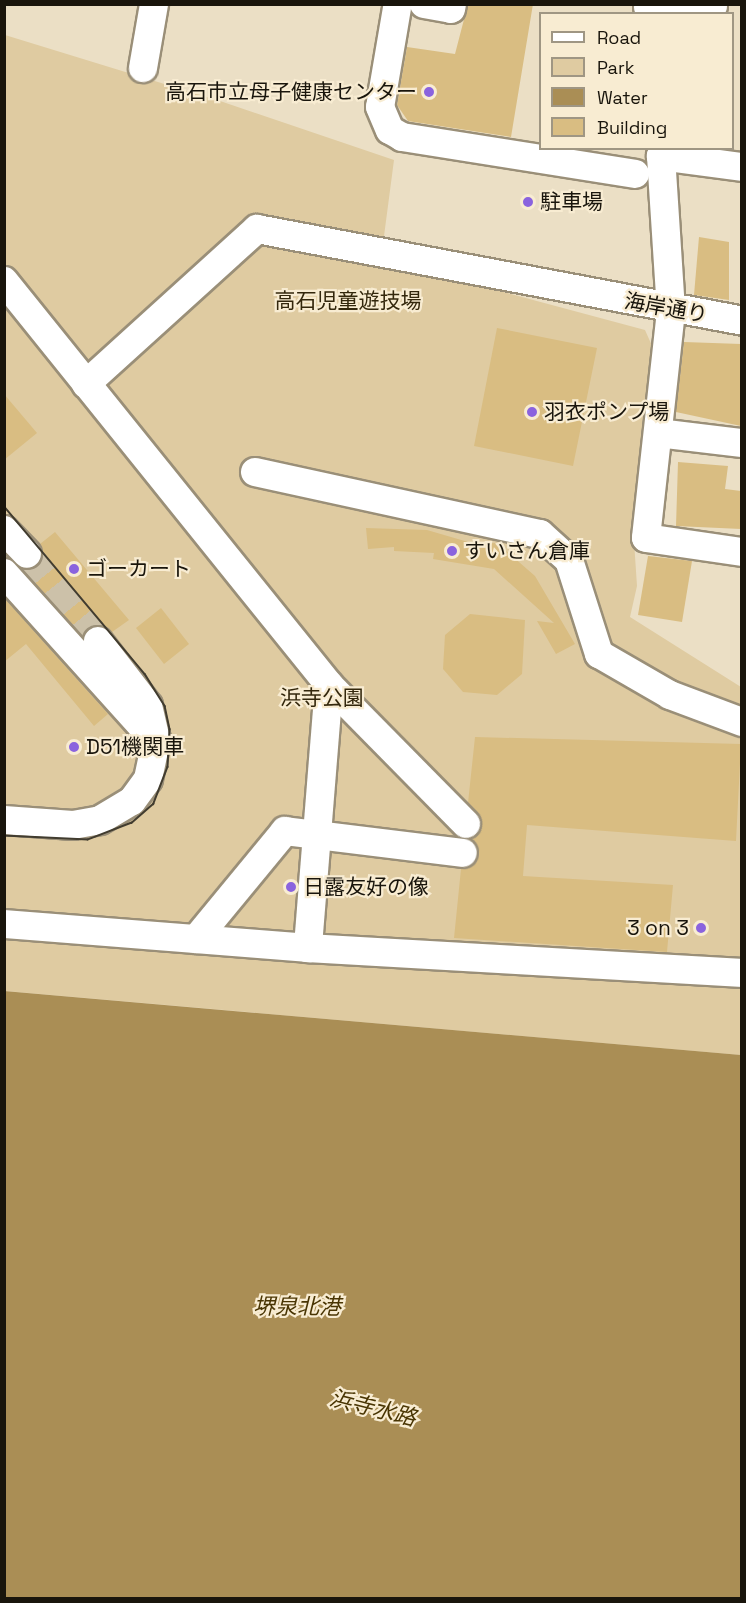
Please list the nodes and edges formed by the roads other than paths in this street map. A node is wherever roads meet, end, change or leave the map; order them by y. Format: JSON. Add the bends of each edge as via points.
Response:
{"nodes":[{"id":1,"x":153,"y":4,"type":"edge"},
{"id":2,"x":452,"y":4,"type":"edge"},
{"id":3,"x":401,"y":5,"type":"edge"},
{"id":4,"x":648,"y":7,"type":"dead end"},
{"id":5,"x":713,"y":8,"type":"edge"},
{"id":6,"x":143,"y":68,"type":"dead end"},
{"id":7,"x":693,"y":155,"type":"edge"},
{"id":8,"x":741,"y":167,"type":"edge"},
{"id":9,"x":634,"y":174,"type":"dead end"},
{"id":10,"x":4,"y":281,"type":"edge"},
{"id":11,"x":671,"y":311,"type":"junction"},
{"id":12,"x":741,"y":321,"type":"edge"},
{"id":13,"x":86,"y":384,"type":"junction"},
{"id":14,"x":658,"y":433,"type":"junction"},
{"id":15,"x":741,"y":443,"type":"edge"},
{"id":16,"x":255,"y":472,"type":"dead end"},
{"id":17,"x":4,"y":530,"type":"edge"},
{"id":18,"x":741,"y":552,"type":"edge"},
{"id":19,"x":13,"y":562,"type":"edge"},
{"id":20,"x":329,"y":685,"type":"junction"},
{"id":21,"x":741,"y":722,"type":"edge"},
{"id":22,"x":140,"y":724,"type":"junction"},
{"id":23,"x":4,"y":807,"type":"edge"},
{"id":24,"x":4,"y":820,"type":"edge"},
{"id":25,"x":466,"y":824,"type":"dead end"},
{"id":26,"x":318,"y":834,"type":"junction"},
{"id":27,"x":463,"y":853,"type":"dead end"},
{"id":28,"x":4,"y":924,"type":"edge"},
{"id":29,"x":196,"y":939,"type":"junction"},
{"id":30,"x":308,"y":948,"type":"junction"},
{"id":31,"x":741,"y":973,"type":"edge"}],
"edges":[{"from":1,"to":6,"type":"street"},
{"from":2,"to":3,"type":"street","via":[[451,9]]},
{"from":3,"to":9,"type":"street","via":[[380,107],[390,130],[402,136]]},
{"from":4,"to":5,"type":"street"},
{"from":7,"to":8,"type":"street"},
{"from":7,"to":11,"type":"street","via":[[661,156]]},
{"from":10,"to":13,"type":"street"},
{"from":11,"to":12,"type":"street","name":"海岸通り"},
{"from":11,"to":13,"type":"street","name":"海岸通り","via":[[382,250],[257,229]]},
{"from":11,"to":14,"type":"street"},
{"from":13,"to":20,"type":"street"},
{"from":14,"to":15,"type":"street"},
{"from":14,"to":18,"type":"street","via":[[646,538]]},
{"from":16,"to":21,"type":"street","via":[[540,534],[568,560],[599,654],[670,695]]},
{"from":17,"to":19,"type":"street"},
{"from":19,"to":22,"type":"street"},
{"from":20,"to":25,"type":"street"},
{"from":20,"to":26,"type":"street"},
{"from":22,"to":23,"type":"street","via":[[141,753],[135,772],[124,789],[102,804],[69,812]]},
{"from":22,"to":24,"type":"street","via":[[130,702],[91,645],[140,692],[152,717],[155,759],[147,778],[132,801],[100,820],[73,825]]},
{"from":26,"to":27,"type":"street"},
{"from":26,"to":29,"type":"street","via":[[285,831]]},
{"from":26,"to":30,"type":"street"},
{"from":28,"to":29,"type":"street"},
{"from":29,"to":30,"type":"street"},
{"from":30,"to":31,"type":"street"}]}
